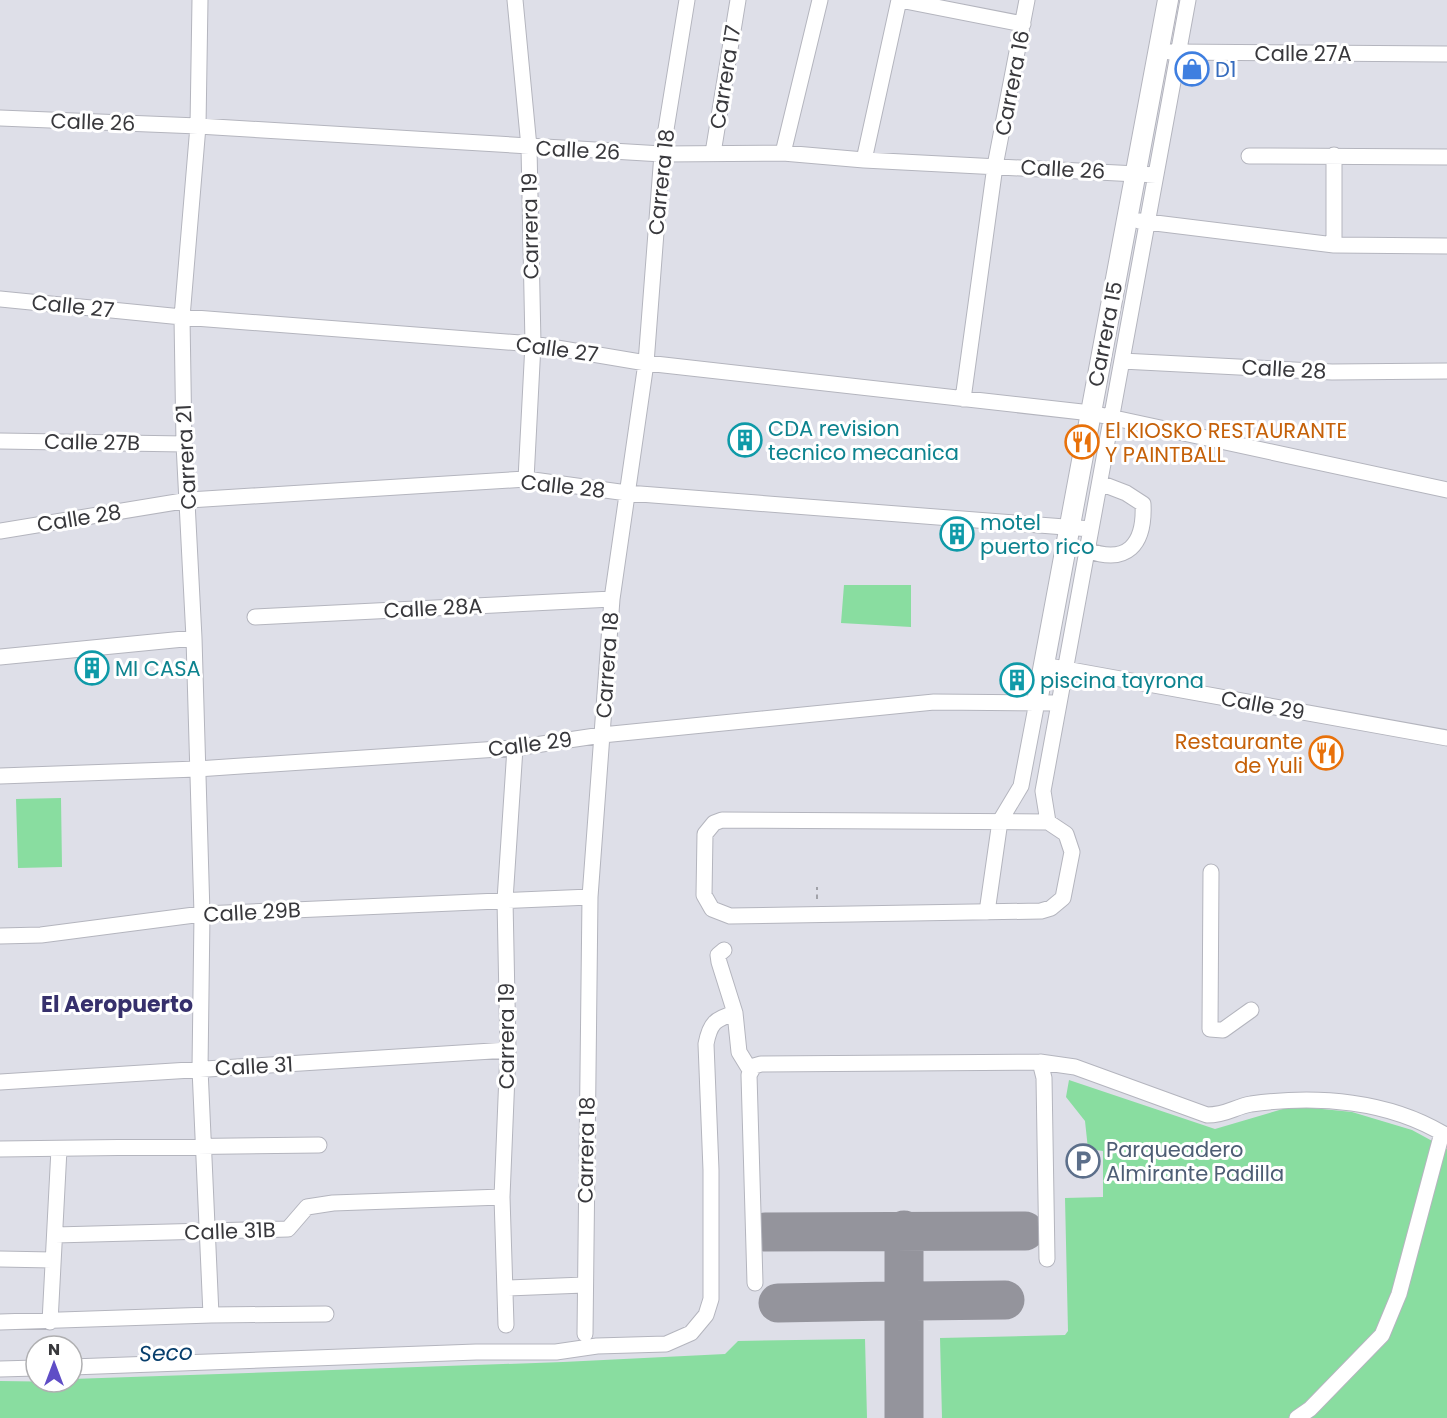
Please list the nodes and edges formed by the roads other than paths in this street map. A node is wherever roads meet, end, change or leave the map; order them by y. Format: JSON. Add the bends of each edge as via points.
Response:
{"nodes":[{"id":1,"x":200,"y":0,"type":"edge"},
{"id":2,"x":515,"y":0,"type":"edge"},
{"id":3,"x":687,"y":0,"type":"edge"},
{"id":4,"x":738,"y":0,"type":"edge"},
{"id":5,"x":820,"y":0,"type":"edge"},
{"id":6,"x":900,"y":0,"type":"edge"},
{"id":7,"x":1027,"y":0,"type":"edge"},
{"id":8,"x":1168,"y":0,"type":"edge"},
{"id":9,"x":1188,"y":0,"type":"edge"},
{"id":10,"x":1023,"y":24,"type":"junction"},
{"id":11,"x":1158,"y":51,"type":"junction"},
{"id":12,"x":1178,"y":52,"type":"junction"},
{"id":13,"x":1447,"y":54,"type":"edge"},
{"id":14,"x":0,"y":118,"type":"edge"},
{"id":15,"x":198,"y":126,"type":"junction"},
{"id":16,"x":529,"y":147,"type":"junction"},
{"id":17,"x":713,"y":153,"type":"junction"},
{"id":18,"x":783,"y":153,"type":"junction"},
{"id":19,"x":662,"y":154,"type":"junction"},
{"id":20,"x":1334,"y":155,"type":"junction"},
{"id":21,"x":1249,"y":156,"type":"dead end"},
{"id":22,"x":1447,"y":157,"type":"edge"},
{"id":23,"x":864,"y":160,"type":"junction"},
{"id":24,"x":995,"y":166,"type":"junction"},
{"id":25,"x":1136,"y":172,"type":"junction"},
{"id":26,"x":1156,"y":174,"type":"junction"},
{"id":27,"x":1127,"y":219,"type":"junction"},
{"id":28,"x":1147,"y":222,"type":"junction"},
{"id":29,"x":1334,"y":245,"type":"junction"},
{"id":30,"x":1447,"y":246,"type":"edge"},
{"id":31,"x":0,"y":299,"type":"edge"},
{"id":32,"x":182,"y":317,"type":"junction"},
{"id":33,"x":533,"y":344,"type":"junction"},
{"id":34,"x":1122,"y":361,"type":"junction"},
{"id":35,"x":646,"y":363,"type":"junction"},
{"id":36,"x":1447,"y":371,"type":"edge"},
{"id":37,"x":963,"y":399,"type":"junction"},
{"id":38,"x":1091,"y":413,"type":"junction"},
{"id":39,"x":1111,"y":418,"type":"junction"},
{"id":40,"x":0,"y":441,"type":"edge"},
{"id":41,"x":184,"y":444,"type":"junction"},
{"id":42,"x":526,"y":479,"type":"junction"},
{"id":43,"x":1103,"y":485,"type":"junction"},
{"id":44,"x":1447,"y":490,"type":"edge"},
{"id":45,"x":627,"y":493,"type":"junction"},
{"id":46,"x":189,"y":500,"type":"junction"},
{"id":47,"x":1069,"y":526,"type":"junction"},
{"id":48,"x":1091,"y":529,"type":"junction"},
{"id":49,"x":0,"y":531,"type":"edge"},
{"id":50,"x":1091,"y":552,"type":"junction"},
{"id":51,"x":612,"y":600,"type":"junction"},
{"id":52,"x":255,"y":617,"type":"dead end"},
{"id":53,"x":194,"y":638,"type":"junction"},
{"id":54,"x":0,"y":657,"type":"edge"},
{"id":55,"x":1043,"y":665,"type":"junction"},
{"id":56,"x":1065,"y":670,"type":"junction"},
{"id":57,"x":1036,"y":702,"type":"junction"},
{"id":58,"x":1059,"y":704,"type":"junction"},
{"id":59,"x":602,"y":735,"type":"junction"},
{"id":60,"x":1447,"y":738,"type":"edge"},
{"id":61,"x":515,"y":748,"type":"junction"},
{"id":62,"x":197,"y":769,"type":"junction"},
{"id":63,"x":0,"y":776,"type":"edge"},
{"id":64,"x":1000,"y":821,"type":"junction"},
{"id":65,"x":1048,"y":822,"type":"junction"},
{"id":66,"x":1211,"y":872,"type":"dead end"},
{"id":67,"x":590,"y":897,"type":"junction"},
{"id":68,"x":505,"y":900,"type":"junction"},
{"id":69,"x":987,"y":912,"type":"junction"},
{"id":70,"x":202,"y":914,"type":"junction"},
{"id":71,"x":0,"y":936,"type":"edge"},
{"id":72,"x":724,"y":950,"type":"dead end"},
{"id":73,"x":1251,"y":1010,"type":"dead end"},
{"id":74,"x":735,"y":1013,"type":"junction"},
{"id":75,"x":508,"y":1050,"type":"junction"},
{"id":76,"x":1040,"y":1062,"type":"junction"},
{"id":77,"x":200,"y":1069,"type":"junction"},
{"id":78,"x":750,"y":1070,"type":"junction"},
{"id":79,"x":0,"y":1082,"type":"edge"},
{"id":80,"x":1444,"y":1135,"type":"edge"},
{"id":81,"x":319,"y":1145,"type":"dead end"},
{"id":82,"x":205,"y":1146,"type":"junction"},
{"id":83,"x":0,"y":1149,"type":"edge"},
{"id":84,"x":59,"y":1149,"type":"junction"},
{"id":85,"x":502,"y":1197,"type":"junction"},
{"id":86,"x":208,"y":1232,"type":"junction"},
{"id":87,"x":55,"y":1235,"type":"junction"},
{"id":88,"x":0,"y":1259,"type":"edge"},
{"id":89,"x":1047,"y":1259,"type":"dead end"},
{"id":90,"x":52,"y":1260,"type":"junction"},
{"id":91,"x":754,"y":1283,"type":"dead end"},
{"id":92,"x":584,"y":1285,"type":"junction"},
{"id":93,"x":506,"y":1288,"type":"junction"},
{"id":94,"x":326,"y":1314,"type":"dead end"},
{"id":95,"x":211,"y":1315,"type":"junction"},
{"id":96,"x":50,"y":1322,"type":"junction"},
{"id":97,"x":0,"y":1323,"type":"edge"},
{"id":98,"x":506,"y":1325,"type":"dead end"},
{"id":99,"x":585,"y":1334,"type":"dead end"},
{"id":100,"x":84,"y":1367,"type":"edge"},
{"id":101,"x":24,"y":1368,"type":"edge"},
{"id":102,"x":0,"y":1369,"type":"edge"},
{"id":103,"x":1297,"y":1418,"type":"edge"}],
"edges":[{"from":1,"to":15,"type":"street","name":"Carrera 21"},
{"from":2,"to":16,"type":"street","name":"Carrera 19"},
{"from":3,"to":19,"type":"street","name":"Carrera 18"},
{"from":4,"to":17,"type":"street","name":"Carrera 17"},
{"from":5,"to":18,"type":"street"},
{"from":6,"to":10,"type":"street"},
{"from":6,"to":23,"type":"street"},
{"from":7,"to":10,"type":"street","name":"Carrera 16"},
{"from":8,"to":11,"type":"main road","name":"Carrera 15"},
{"from":9,"to":12,"type":"street","name":"Carrera 15"},
{"from":10,"to":24,"type":"street","name":"Carrera 16"},
{"from":11,"to":12,"type":"street","name":"Calle 27A"},
{"from":11,"to":25,"type":"main road","name":"Carrera 15"},
{"from":12,"to":13,"type":"street","name":"Calle 27A"},
{"from":12,"to":26,"type":"street","name":"Carrera 15"},
{"from":14,"to":15,"type":"street","name":"Calle 26"},
{"from":15,"to":16,"type":"street","name":"Calle 26"},
{"from":15,"to":32,"type":"street","name":"Carrera 21"},
{"from":16,"to":19,"type":"street","name":"Calle 26"},
{"from":16,"to":33,"type":"street","name":"Carrera 19"},
{"from":17,"to":18,"type":"street","name":"Calle 26"},
{"from":17,"to":19,"type":"street","name":"Calle 26"},
{"from":18,"to":23,"type":"street","name":"Calle 26"},
{"from":19,"to":35,"type":"street","name":"Carrera 18"},
{"from":20,"to":21,"type":"street"},
{"from":20,"to":22,"type":"street"},
{"from":20,"to":29,"type":"street"},
{"from":23,"to":24,"type":"street","name":"Calle 26"},
{"from":24,"to":25,"type":"street","name":"Calle 26"},
{"from":24,"to":37,"type":"street","name":"Carrera 16"},
{"from":25,"to":26,"type":"street","name":"Calle 26"},
{"from":25,"to":27,"type":"main road","name":"Carrera 15"},
{"from":26,"to":28,"type":"street","name":"Carrera 15"},
{"from":27,"to":28,"type":"street"},
{"from":27,"to":38,"type":"main road","name":"Carrera 15"},
{"from":28,"to":29,"type":"street"},
{"from":28,"to":34,"type":"street","name":"Carrera 15"},
{"from":29,"to":30,"type":"street"},
{"from":31,"to":32,"type":"street","name":"Calle 27"},
{"from":32,"to":33,"type":"street","name":"Calle 27"},
{"from":32,"to":41,"type":"street","name":"Carrera 21"},
{"from":33,"to":35,"type":"street","name":"Calle 27"},
{"from":33,"to":42,"type":"street","name":"Carrera 19"},
{"from":34,"to":36,"type":"street","name":"Calle 28","via":[[1332,372]]},
{"from":34,"to":39,"type":"street","name":"Carrera 15"},
{"from":35,"to":37,"type":"street","name":"Calle 27"},
{"from":35,"to":45,"type":"street","name":"Carrera 18"},
{"from":37,"to":38,"type":"street","name":"Calle 27"},
{"from":38,"to":39,"type":"street","name":"Calle 27"},
{"from":38,"to":47,"type":"main road","name":"Carrera 15"},
{"from":39,"to":43,"type":"street","name":"Carrera 15"},
{"from":39,"to":44,"type":"street"},
{"from":40,"to":41,"type":"street","name":"Calle 27B"},
{"from":41,"to":46,"type":"street","name":"Carrera 21"},
{"from":42,"to":45,"type":"street","name":"Calle 28"},
{"from":42,"to":46,"type":"street","name":"Calle 28"},
{"from":43,"to":48,"type":"street","name":"Carrera 15"},
{"from":43,"to":50,"type":"street"},
{"from":43,"to":50,"type":"street","via":[[1143,504],[1142,533],[1129,551],[1113,557]]},
{"from":45,"to":47,"type":"street","name":"Calle 28"},
{"from":45,"to":51,"type":"street","name":"Carrera 18"},
{"from":46,"to":49,"type":"street","name":"Calle 28"},
{"from":46,"to":53,"type":"street","name":"Carrera 21"},
{"from":47,"to":48,"type":"street","name":"Calle 28"},
{"from":47,"to":55,"type":"main road","name":"Carrera 15"},
{"from":48,"to":50,"type":"street","name":"Carrera 15"},
{"from":50,"to":56,"type":"street","name":"Carrera 15"},
{"from":51,"to":52,"type":"street","name":"Calle 28A"},
{"from":51,"to":59,"type":"street","name":"Carrera 18"},
{"from":53,"to":54,"type":"street"},
{"from":53,"to":62,"type":"street","name":"Carrera 21"},
{"from":55,"to":56,"type":"street","name":"Calle 29"},
{"from":55,"to":57,"type":"main road","name":"Carrera 15"},
{"from":56,"to":58,"type":"street","name":"Carrera 15"},
{"from":56,"to":60,"type":"street","name":"Calle 29"},
{"from":57,"to":58,"type":"street","name":"Calle 29"},
{"from":57,"to":59,"type":"street","name":"Calle 29","via":[[934,702]]},
{"from":57,"to":64,"type":"street","name":"Carrera 15","via":[[1021,786]]},
{"from":58,"to":65,"type":"street","name":"Carrera 15","via":[[1043,790]]},
{"from":59,"to":61,"type":"street","name":"Calle 29"},
{"from":59,"to":67,"type":"street","name":"Carrera 18"},
{"from":61,"to":62,"type":"street","name":"Calle 29"},
{"from":61,"to":68,"type":"street","name":"Carrera 19"},
{"from":62,"to":63,"type":"street","name":"Calle 29"},
{"from":62,"to":70,"type":"street","name":"Carrera 21"},
{"from":64,"to":65,"type":"street"},
{"from":64,"to":69,"type":"street","name":"Carrera 15"},
{"from":64,"to":69,"type":"street","via":[[722,820],[708,829],[703,842],[704,895],[719,913],[741,916]]},
{"from":65,"to":69,"type":"street","via":[[1061,828],[1072,845],[1063,898],[1041,911]]},
{"from":66,"to":73,"type":"street","via":[[1210,1029],[1223,1030]]},
{"from":67,"to":68,"type":"street","name":"Calle 29B"},
{"from":67,"to":92,"type":"street","name":"Carrera 18"},
{"from":68,"to":70,"type":"street","name":"Calle 29B"},
{"from":68,"to":75,"type":"street","name":"Carrera 19"},
{"from":70,"to":71,"type":"street","name":"Calle 29B","via":[[41,935]]},
{"from":70,"to":77,"type":"street","name":"Carrera 21"},
{"from":72,"to":74,"type":"street","via":[[718,955],[719,962]]},
{"from":74,"to":78,"type":"street","via":[[739,1051]]},
{"from":74,"to":100,"type":"street","via":[[719,1018],[709,1028],[706,1044],[711,1299],[706,1315],[691,1334],[680,1340],[556,1352]]},
{"from":75,"to":77,"type":"street","name":"Calle 31"},
{"from":75,"to":85,"type":"street","name":"Carrera 19"},
{"from":76,"to":78,"type":"street","via":[[761,1064]]},
{"from":76,"to":80,"type":"street","via":[[1075,1067],[1207,1115],[1224,1115],[1249,1105],[1333,1100],[1368,1105]]},
{"from":76,"to":89,"type":"street","via":[[1044,1078]]},
{"from":77,"to":79,"type":"street","name":"Calle 31"},
{"from":77,"to":82,"type":"street","name":"Carrera 21"},
{"from":78,"to":91,"type":"street"},
{"from":80,"to":103,"type":"street","via":[[1399,1294],[1382,1335]]},
{"from":81,"to":82,"type":"street"},
{"from":82,"to":84,"type":"street"},
{"from":82,"to":86,"type":"street","name":"Carrera 21"},
{"from":83,"to":84,"type":"street"},
{"from":84,"to":87,"type":"street"},
{"from":85,"to":86,"type":"street","name":"Calle 31B","via":[[333,1203],[307,1207],[288,1229]]},
{"from":85,"to":93,"type":"street","name":"Carrera 19"},
{"from":86,"to":87,"type":"street","name":"Calle 31B"},
{"from":86,"to":95,"type":"street","name":"Carrera 21"},
{"from":87,"to":90,"type":"street"},
{"from":88,"to":90,"type":"street"},
{"from":90,"to":96,"type":"street"},
{"from":92,"to":93,"type":"street"},
{"from":92,"to":99,"type":"street","name":"Carrera 18"},
{"from":93,"to":98,"type":"street","name":"Carrera 19"},
{"from":94,"to":95,"type":"street"},
{"from":95,"to":96,"type":"street"},
{"from":96,"to":97,"type":"street"},
{"from":101,"to":102,"type":"street"}]}
